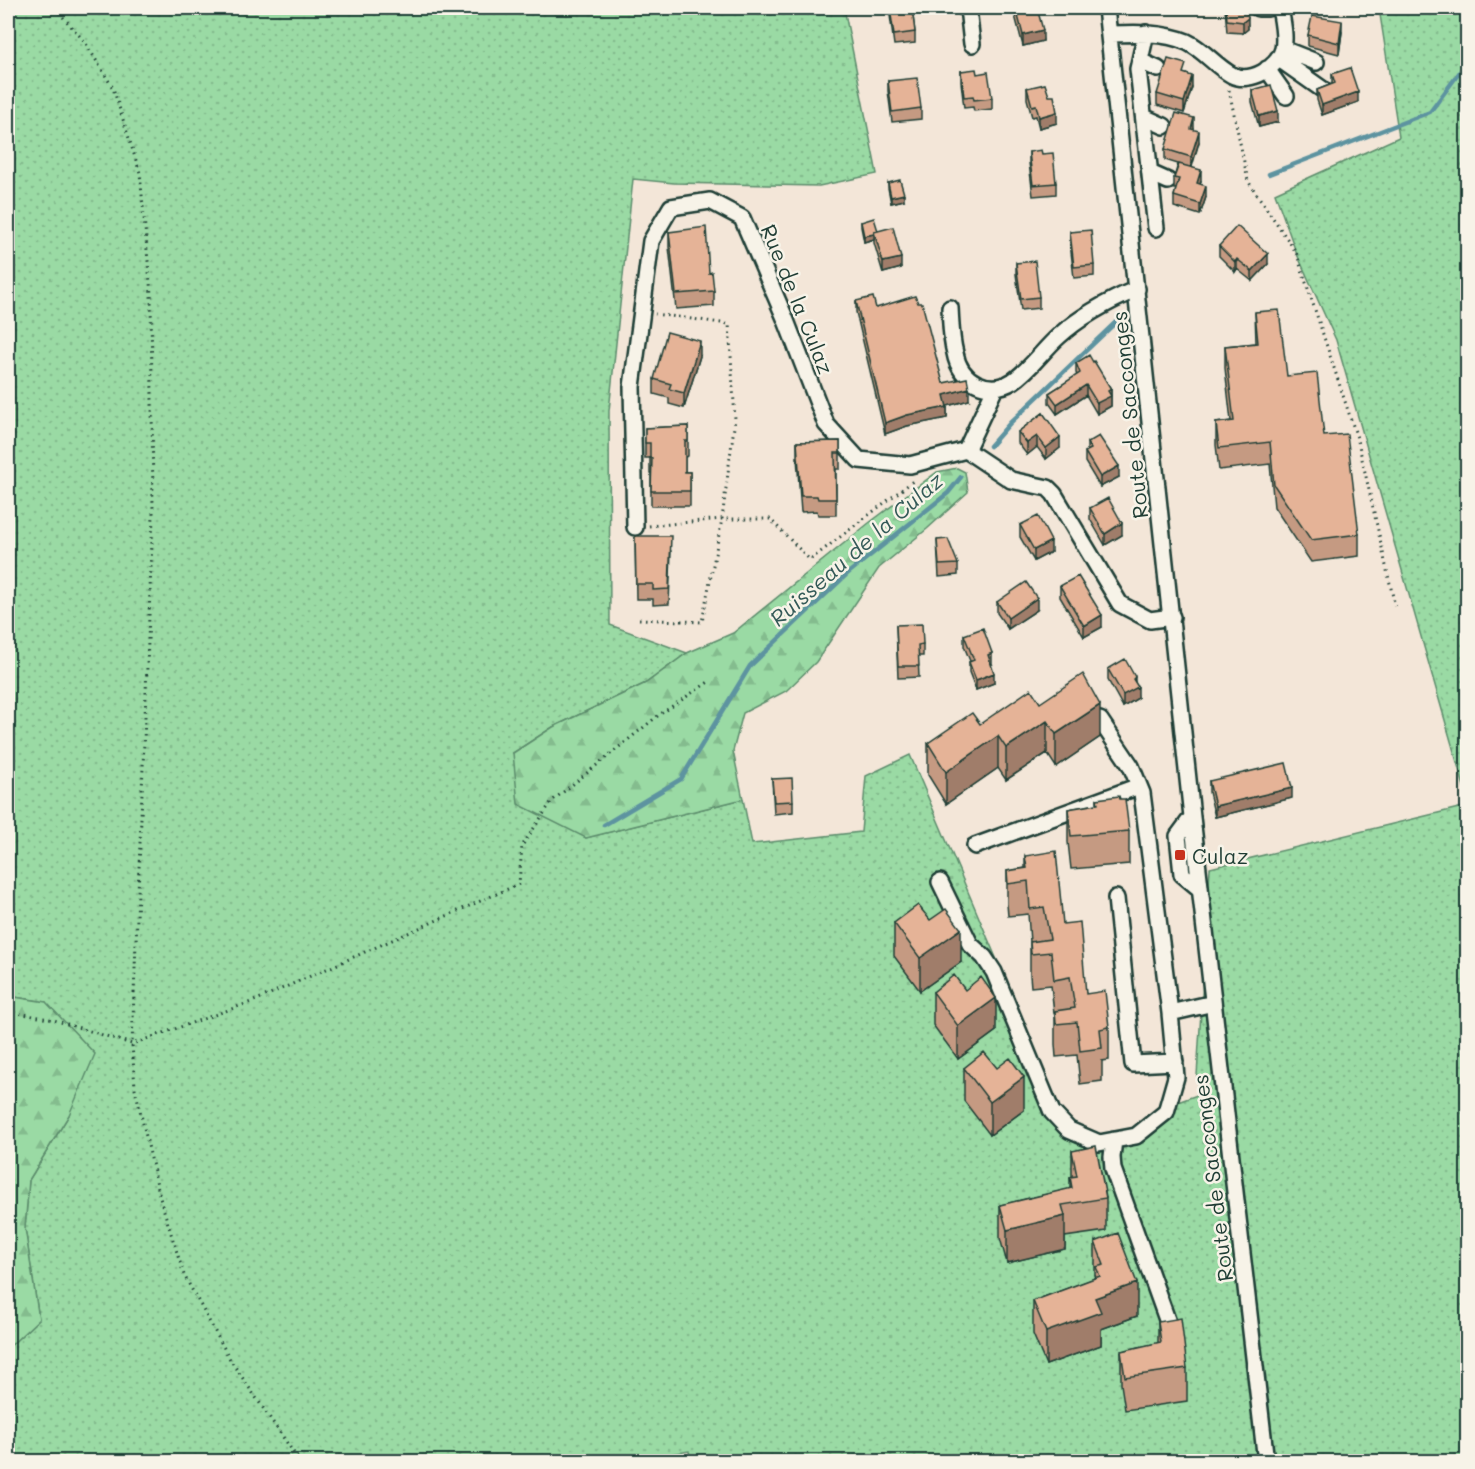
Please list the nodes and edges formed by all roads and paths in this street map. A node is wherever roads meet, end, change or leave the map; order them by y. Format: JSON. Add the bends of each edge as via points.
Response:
{"nodes":[{"id":1,"x":55,"y":8,"type":"edge"},
{"id":2,"x":968,"y":8,"type":"edge"},
{"id":3,"x":1106,"y":8,"type":"edge"},
{"id":4,"x":1280,"y":8,"type":"edge"},
{"id":5,"x":1146,"y":33,"type":"junction"},
{"id":6,"x":1110,"y":34,"type":"junction"},
{"id":7,"x":972,"y":44,"type":"dead end"},
{"id":8,"x":1276,"y":59,"type":"junction"},
{"id":9,"x":1140,"y":61,"type":"junction"},
{"id":10,"x":1316,"y":62,"type":"dead end"},
{"id":11,"x":1158,"y":69,"type":"dead end"},
{"id":12,"x":1225,"y":70,"type":"junction"},
{"id":13,"x":1322,"y":88,"type":"edge"},
{"id":14,"x":1287,"y":96,"type":"dead end"},
{"id":15,"x":1144,"y":117,"type":"junction"},
{"id":16,"x":1164,"y":126,"type":"dead end"},
{"id":17,"x":1150,"y":173,"type":"junction"},
{"id":18,"x":1168,"y":181,"type":"dead end"},
{"id":19,"x":1156,"y":228,"type":"dead end"},
{"id":20,"x":1137,"y":288,"type":"junction"},
{"id":21,"x":950,"y":308,"type":"dead end"},
{"id":22,"x":642,"y":313,"type":"junction"},
{"id":23,"x":995,"y":388,"type":"junction"},
{"id":24,"x":966,"y":450,"type":"junction"},
{"id":25,"x":933,"y":459,"type":"junction"},
{"id":26,"x":722,"y":519,"type":"junction"},
{"id":27,"x":635,"y":527,"type":"joint"},
{"id":28,"x":1395,"y":606,"type":"dead end"},
{"id":29,"x":1172,"y":617,"type":"junction"},
{"id":30,"x":639,"y":619,"type":"dead end"},
{"id":31,"x":710,"y":681,"type":"dead end"},
{"id":32,"x":1100,"y":720,"type":"dead end"},
{"id":33,"x":1139,"y":786,"type":"junction"},
{"id":34,"x":975,"y":846,"type":"dead end"},
{"id":35,"x":940,"y":882,"type":"dead end"},
{"id":36,"x":1116,"y":898,"type":"dead end"},
{"id":37,"x":1205,"y":1005,"type":"dead end"},
{"id":38,"x":8,"y":1011,"type":"edge"},
{"id":39,"x":1170,"y":1012,"type":"junction"},
{"id":40,"x":132,"y":1044,"type":"junction"},
{"id":41,"x":1175,"y":1062,"type":"junction"},
{"id":42,"x":1114,"y":1140,"type":"junction"},
{"id":43,"x":1170,"y":1328,"type":"edge"},
{"id":44,"x":300,"y":1461,"type":"edge"},
{"id":45,"x":1266,"y":1461,"type":"edge"}],
"edges":[{"from":1,"to":40,"type":"path","via":[[85,42],[113,88],[140,173],[151,294],[153,515]]},
{"from":2,"to":7,"type":"street"},
{"from":3,"to":6,"type":"street","name":"Route de Sacconges"},
{"from":4,"to":8,"type":"street","via":[[1284,37]]},
{"from":5,"to":6,"type":"street"},
{"from":5,"to":9,"type":"street"},
{"from":5,"to":12,"type":"street","via":[[1195,46]]},
{"from":6,"to":20,"type":"street","name":"Route de Sacconges"},
{"from":8,"to":10,"type":"street"},
{"from":8,"to":12,"type":"street","via":[[1261,74],[1249,78]]},
{"from":8,"to":13,"type":"street"},
{"from":8,"to":14,"type":"street"},
{"from":9,"to":11,"type":"street"},
{"from":9,"to":15,"type":"street"},
{"from":12,"to":28,"type":"path","via":[[1248,181],[1296,252],[1358,441]]},
{"from":15,"to":16,"type":"street"},
{"from":15,"to":17,"type":"street"},
{"from":17,"to":18,"type":"street"},
{"from":17,"to":19,"type":"street"},
{"from":20,"to":23,"type":"street","via":[[1082,318],[1015,380]]},
{"from":20,"to":29,"type":"street","name":"Route de Sacconges"},
{"from":21,"to":23,"type":"street","via":[[960,367],[974,383]]},
{"from":22,"to":25,"type":"street","name":"Rue de la Culaz","via":[[651,241],[671,207],[710,201],[741,218],[826,424],[860,460],[910,465]]},
{"from":22,"to":26,"type":"path","via":[[729,324],[735,419]]},
{"from":22,"to":27,"type":"street","name":"Rue de la Culaz","via":[[632,387]]},
{"from":23,"to":24,"type":"street"},
{"from":24,"to":25,"type":"street","name":"Rue de la Culaz"},
{"from":24,"to":29,"type":"street","via":[[1011,480],[1048,488],[1054,494],[1120,604],[1150,620]]},
{"from":25,"to":26,"type":"path","via":[[912,482],[810,560],[770,519]]},
{"from":26,"to":27,"type":"path"},
{"from":26,"to":30,"type":"path","via":[[702,622]]},
{"from":29,"to":45,"type":"street","name":"Route de Sacconges"},
{"from":31,"to":40,"type":"path","via":[[659,715],[552,801],[522,846],[519,884],[254,1001]]},
{"from":32,"to":33,"type":"street","via":[[1131,766]]},
{"from":33,"to":34,"type":"street"},
{"from":33,"to":39,"type":"street"},
{"from":35,"to":42,"type":"street","via":[[970,944],[994,972],[1052,1112],[1069,1130],[1099,1143]]},
{"from":36,"to":41,"type":"street","via":[[1133,1064]]},
{"from":37,"to":39,"type":"street"},
{"from":38,"to":40,"type":"path","via":[[54,1020]]},
{"from":39,"to":41,"type":"street"},
{"from":40,"to":44,"type":"path","via":[[135,1088],[184,1275],[231,1361]]},
{"from":41,"to":42,"type":"street","via":[[1176,1077],[1166,1112],[1136,1136]]},
{"from":42,"to":43,"type":"street","via":[[1113,1169]]}]}
